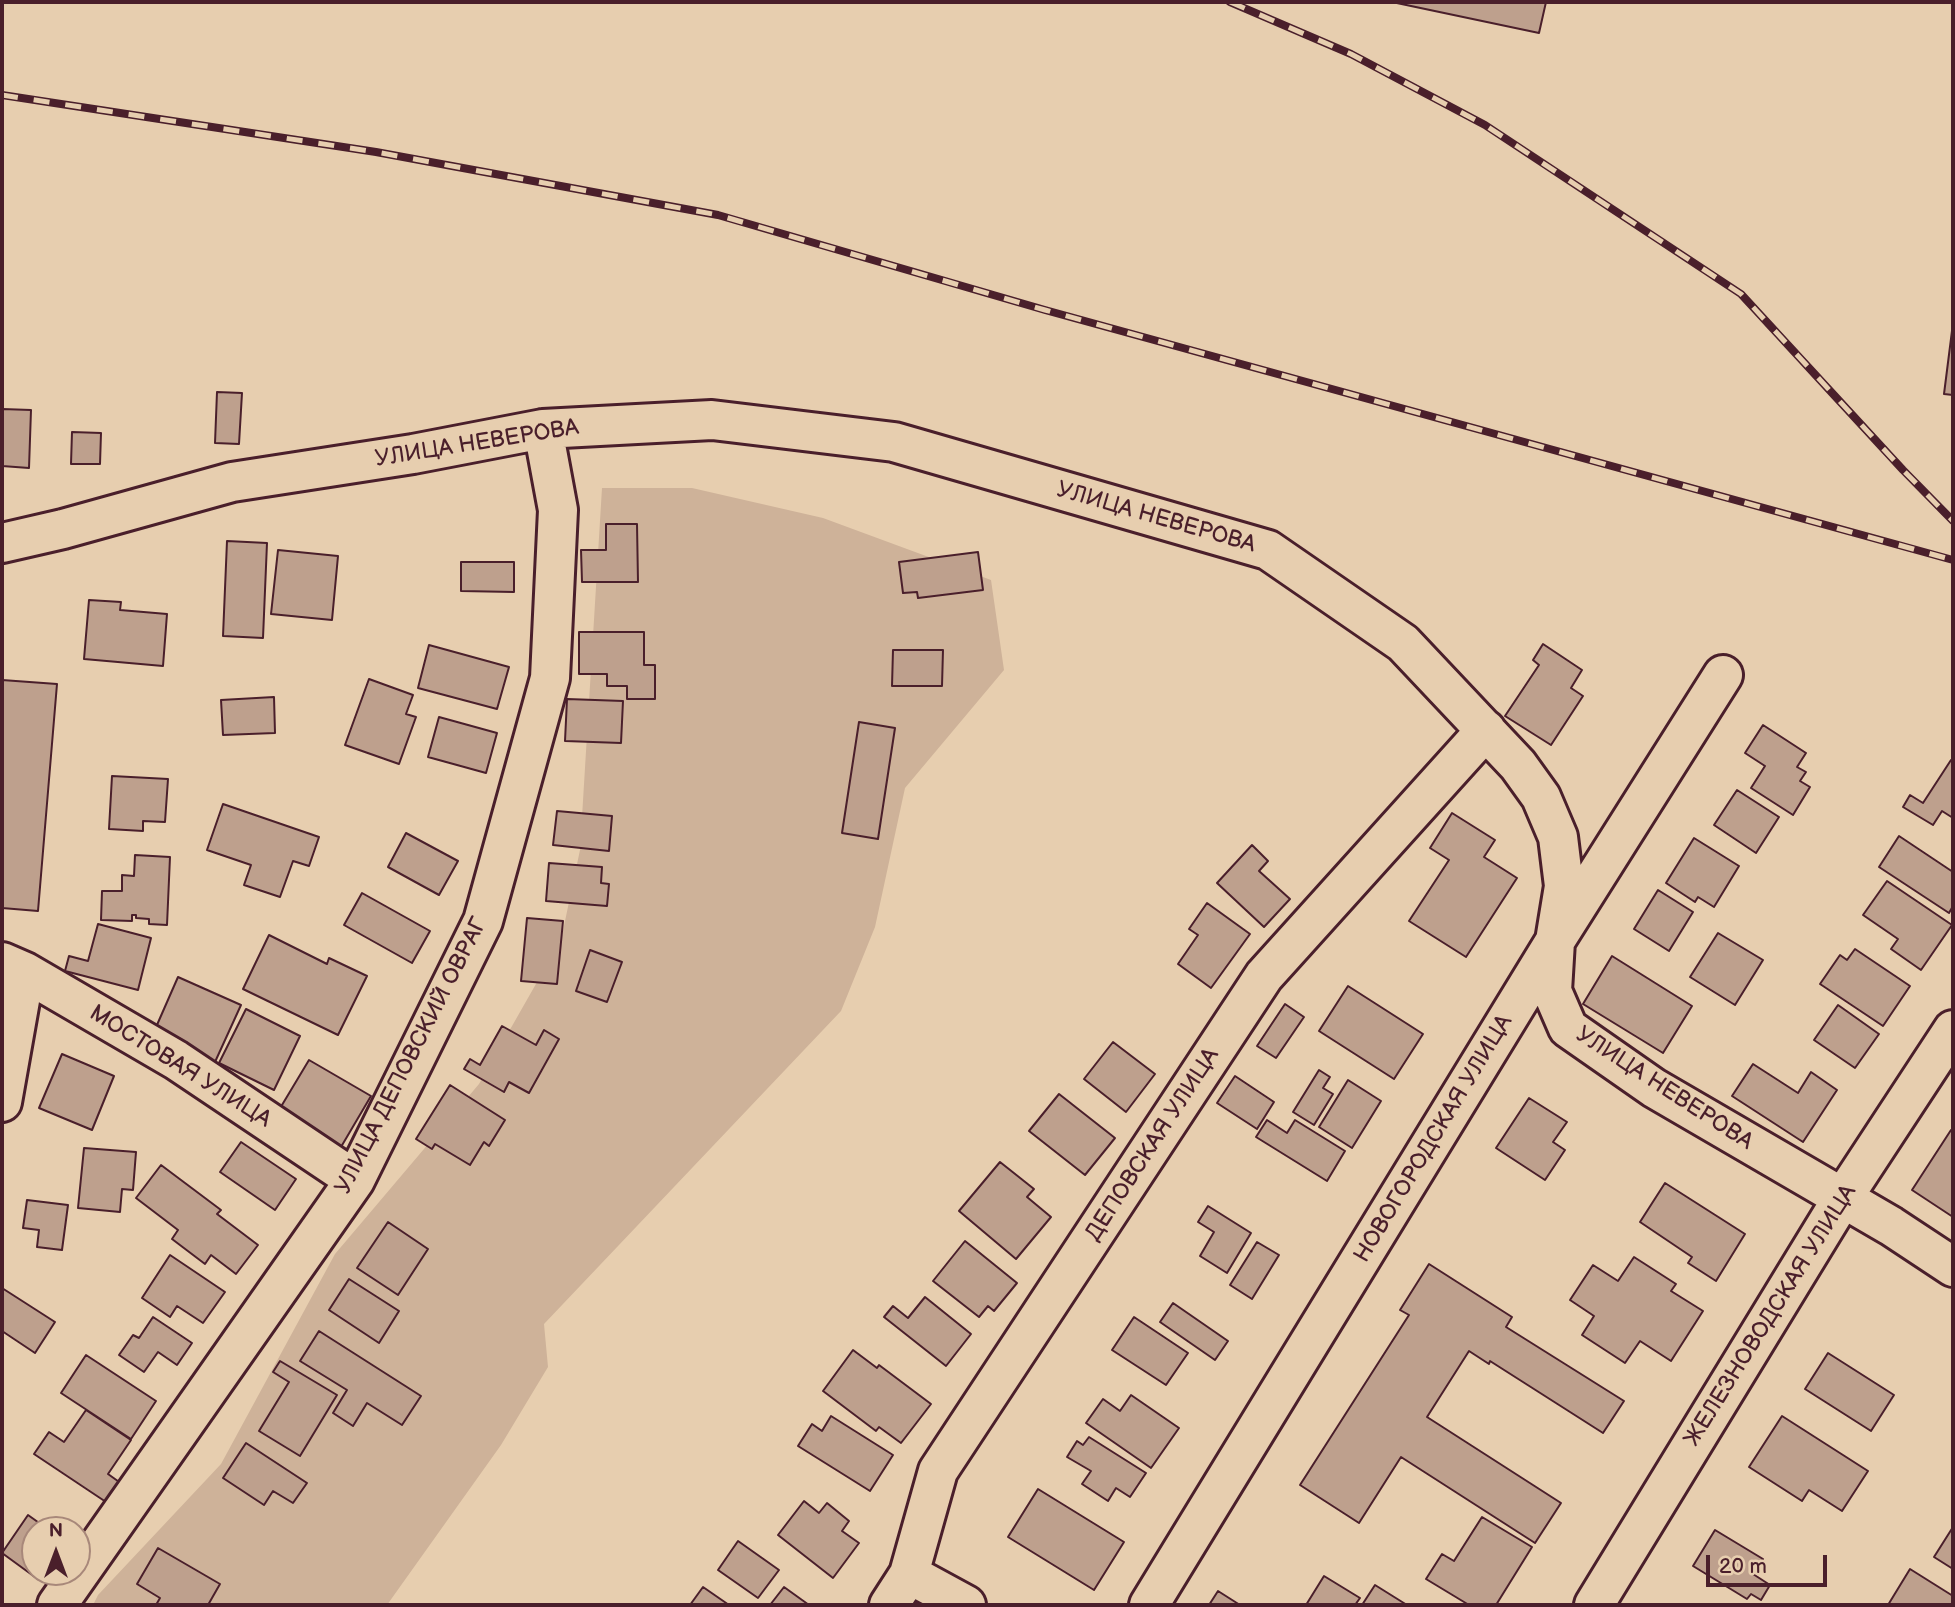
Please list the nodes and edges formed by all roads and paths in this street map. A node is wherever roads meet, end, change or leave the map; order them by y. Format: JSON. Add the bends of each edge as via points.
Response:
{"nodes":[{"id":1,"x":543,"y":429,"type":"junction"},
{"id":2,"x":2,"y":543,"type":"edge"},
{"id":3,"x":1723,"y":675,"type":"dead end"},
{"id":4,"x":1486,"y":730,"type":"junction"},
{"id":5,"x":1555,"y":941,"type":"junction"},
{"id":6,"x":13,"y":967,"type":"edge"},
{"id":7,"x":1953,"y":1030,"type":"edge"},
{"id":8,"x":2,"y":1102,"type":"edge"},
{"id":9,"x":355,"y":1180,"type":"junction"},
{"id":10,"x":1842,"y":1199,"type":"junction"},
{"id":11,"x":1953,"y":1266,"type":"edge"},
{"id":12,"x":899,"y":1590,"type":"edge"},
{"id":13,"x":57,"y":1605,"type":"edge"},
{"id":14,"x":967,"y":1605,"type":"edge"},
{"id":15,"x":1149,"y":1605,"type":"edge"},
{"id":16,"x":1594,"y":1605,"type":"edge"}],
"edges":[{"from":1,"to":2,"type":"street","name":"УЛИЦА НЕВЕРОВА","via":[[232,482]]},
{"from":1,"to":4,"type":"street","name":"УЛИЦА НЕВЕРОВА","via":[[712,419],[894,442],[1268,550],[1404,643]]},
{"from":1,"to":9,"type":"street","name":"УЛИЦА ДЕПОВСКИЙ ОВРАГ","via":[[558,510],[550,678],[483,921]]},
{"from":3,"to":5,"type":"street","name":"НОВОГОРОДСКАЯ УЛИЦА"},
{"from":4,"to":5,"type":"street","name":"УЛИЦА НЕВЕРОВА","via":[[1541,797],[1558,837],[1564,886]]},
{"from":4,"to":12,"type":"street","name":"ДЕПОВСКАЯ УЛИЦА","via":[[1264,975],[937,1471]]},
{"from":5,"to":10,"type":"street","name":"УЛИЦА НЕВЕРОВА","via":[[1552,991],[1568,1028],[1654,1088]]},
{"from":5,"to":15,"type":"street","name":"НОВОГОРОДСКАЯ УЛИЦА"},
{"from":6,"to":8,"type":"street"},
{"from":6,"to":9,"type":"street","name":"МОСТОВАЯ УЛИЦА","via":[[176,1060]]},
{"from":7,"to":10,"type":"street","name":"ЖЕЛЕЗНОВОДСКАЯ УЛИЦА"},
{"from":9,"to":13,"type":"street","name":"УЛИЦА ДЕПОВСКИЙ ОВРАГ"},
{"from":10,"to":11,"type":"street","name":"УЛИЦА НЕВЕРОВА"},
{"from":10,"to":16,"type":"street","name":"ЖЕЛЕЗНОВОДСКАЯ УЛИЦА"},
{"from":12,"to":14,"type":"street"}]}
